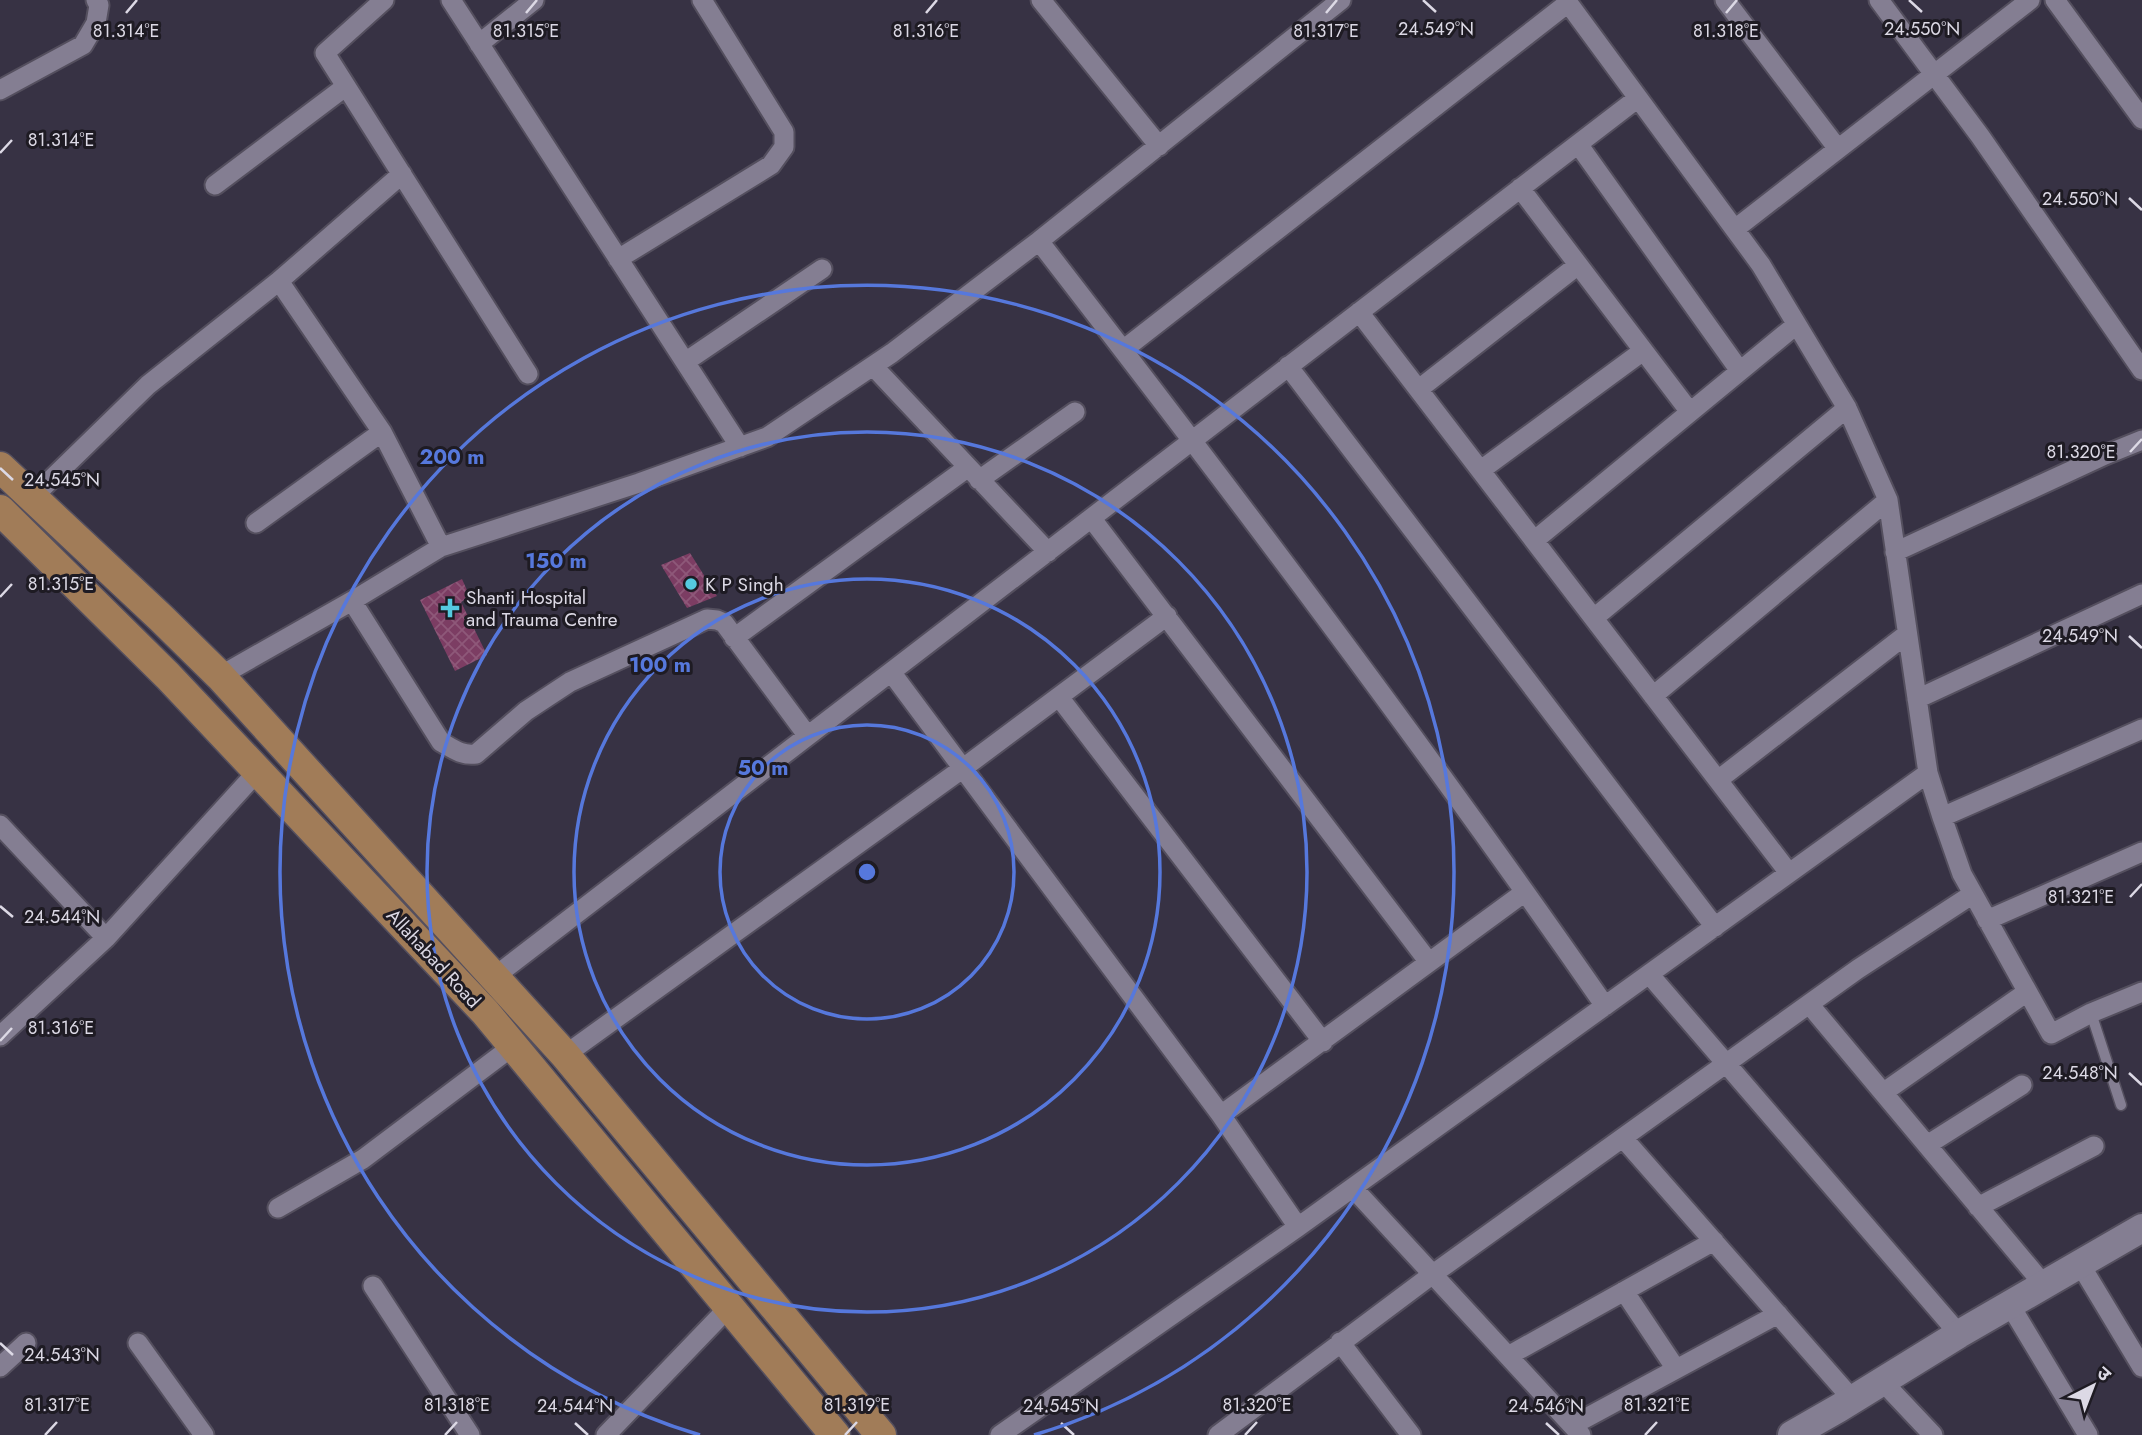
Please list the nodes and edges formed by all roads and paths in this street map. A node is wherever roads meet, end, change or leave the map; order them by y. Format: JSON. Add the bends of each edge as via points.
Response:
{"nodes":[{"id":1,"x":96,"y":0,"type":"edge"},
{"id":2,"x":384,"y":0,"type":"edge"},
{"id":3,"x":451,"y":0,"type":"edge"},
{"id":4,"x":534,"y":0,"type":"edge"},
{"id":5,"x":702,"y":0,"type":"edge"},
{"id":6,"x":1041,"y":0,"type":"edge"},
{"id":7,"x":1341,"y":0,"type":"edge"},
{"id":8,"x":1725,"y":0,"type":"edge"},
{"id":9,"x":1879,"y":0,"type":"edge"},
{"id":10,"x":2030,"y":0,"type":"edge"},
{"id":11,"x":2055,"y":0,"type":"edge"},
{"id":12,"x":1567,"y":1,"type":"edge"},
{"id":13,"x":479,"y":44,"type":"junction"},
{"id":14,"x":1934,"y":74,"type":"junction"},
{"id":15,"x":345,"y":87,"type":"junction"},
{"id":16,"x":0,"y":90,"type":"edge"},
{"id":17,"x":1638,"y":98,"type":"junction"},
{"id":18,"x":2142,"y":119,"type":"edge"},
{"id":19,"x":1578,"y":144,"type":"junction"},
{"id":20,"x":1159,"y":146,"type":"junction"},
{"id":21,"x":1838,"y":149,"type":"junction"},
{"id":22,"x":402,"y":174,"type":"junction"},
{"id":23,"x":215,"y":185,"type":"dead end"},
{"id":24,"x":1520,"y":188,"type":"junction"},
{"id":25,"x":1735,"y":229,"type":"junction"},
{"id":26,"x":1039,"y":242,"type":"junction"},
{"id":27,"x":618,"y":259,"type":"junction"},
{"id":28,"x":1578,"y":265,"type":"junction"},
{"id":29,"x":822,"y":269,"type":"dead end"},
{"id":30,"x":279,"y":281,"type":"junction"},
{"id":31,"x":1359,"y":312,"type":"junction"},
{"id":32,"x":1796,"y":325,"type":"junction"},
{"id":33,"x":1123,"y":350,"type":"junction"},
{"id":34,"x":1643,"y":351,"type":"junction"},
{"id":35,"x":685,"y":362,"type":"junction"},
{"id":36,"x":873,"y":366,"type":"junction"},
{"id":37,"x":1288,"y":366,"type":"junction"},
{"id":38,"x":2142,"y":370,"type":"edge"},
{"id":39,"x":1740,"y":371,"type":"junction"},
{"id":40,"x":528,"y":374,"type":"dead end"},
{"id":41,"x":1419,"y":389,"type":"junction"},
{"id":42,"x":1847,"y":408,"type":"junction"},
{"id":43,"x":1074,"y":412,"type":"dead end"},
{"id":44,"x":1690,"y":412,"type":"junction"},
{"id":45,"x":382,"y":432,"type":"junction"},
{"id":46,"x":1193,"y":439,"type":"junction"},
{"id":47,"x":2142,"y":440,"type":"edge"},
{"id":48,"x":740,"y":447,"type":"junction"},
{"id":49,"x":0,"y":467,"type":"edge"},
{"id":50,"x":1481,"y":470,"type":"junction"},
{"id":51,"x":973,"y":474,"type":"junction"},
{"id":52,"x":33,"y":497,"type":"junction"},
{"id":53,"x":1888,"y":500,"type":"junction"},
{"id":54,"x":0,"y":510,"type":"edge"},
{"id":55,"x":1092,"y":519,"type":"junction"},
{"id":56,"x":256,"y":523,"type":"dead end"},
{"id":57,"x":1535,"y":540,"type":"junction"},
{"id":58,"x":440,"y":547,"type":"junction"},
{"id":59,"x":1048,"y":552,"type":"junction"},
{"id":60,"x":1895,"y":552,"type":"junction"},
{"id":61,"x":2142,"y":594,"type":"edge"},
{"id":62,"x":352,"y":601,"type":"junction"},
{"id":63,"x":1167,"y":616,"type":"junction"},
{"id":64,"x":1594,"y":618,"type":"junction"},
{"id":65,"x":1907,"y":634,"type":"junction"},
{"id":66,"x":734,"y":638,"type":"junction"},
{"id":67,"x":891,"y":672,"type":"junction"},
{"id":68,"x":220,"y":676,"type":"junction"},
{"id":69,"x":1653,"y":696,"type":"junction"},
{"id":70,"x":1059,"y":697,"type":"junction"},
{"id":71,"x":1917,"y":699,"type":"junction"},
{"id":72,"x":2142,"y":729,"type":"edge"},
{"id":73,"x":807,"y":735,"type":"junction"},
{"id":74,"x":962,"y":769,"type":"junction"},
{"id":75,"x":258,"y":771,"type":"junction"},
{"id":76,"x":1928,"y":774,"type":"junction"},
{"id":77,"x":1718,"y":780,"type":"junction"},
{"id":78,"x":1942,"y":817,"type":"junction"},
{"id":79,"x":0,"y":825,"type":"edge"},
{"id":80,"x":2142,"y":852,"type":"edge"},
{"id":81,"x":1789,"y":873,"type":"junction"},
{"id":82,"x":1525,"y":892,"type":"junction"},
{"id":83,"x":1973,"y":894,"type":"junction"},
{"id":84,"x":1987,"y":920,"type":"junction"},
{"id":85,"x":1715,"y":927,"type":"junction"},
{"id":86,"x":106,"y":938,"type":"junction"},
{"id":87,"x":1428,"y":961,"type":"junction"},
{"id":88,"x":1649,"y":974,"type":"junction"},
{"id":89,"x":494,"y":977,"type":"junction"},
{"id":90,"x":2027,"y":992,"type":"junction"},
{"id":91,"x":2142,"y":992,"type":"edge"},
{"id":92,"x":1810,"y":1004,"type":"junction"},
{"id":93,"x":1605,"y":1006,"type":"junction"},
{"id":94,"x":2091,"y":1013,"type":"junction"},
{"id":95,"x":0,"y":1036,"type":"edge"},
{"id":96,"x":1323,"y":1042,"type":"junction"},
{"id":97,"x":513,"y":1046,"type":"junction"},
{"id":98,"x":565,"y":1055,"type":"junction"},
{"id":99,"x":1726,"y":1064,"type":"junction"},
{"id":100,"x":2022,"y":1085,"type":"dead end"},
{"id":101,"x":1884,"y":1092,"type":"junction"},
{"id":102,"x":2121,"y":1105,"type":"dead end"},
{"id":103,"x":1221,"y":1115,"type":"junction"},
{"id":104,"x":1623,"y":1138,"type":"junction"},
{"id":105,"x":1927,"y":1145,"type":"junction"},
{"id":106,"x":2094,"y":1146,"type":"dead end"},
{"id":107,"x":1353,"y":1188,"type":"junction"},
{"id":108,"x":1978,"y":1206,"type":"junction"},
{"id":109,"x":278,"y":1208,"type":"dead end"},
{"id":110,"x":1298,"y":1227,"type":"junction"},
{"id":111,"x":2142,"y":1228,"type":"edge"},
{"id":112,"x":1714,"y":1241,"type":"junction"},
{"id":113,"x":2080,"y":1264,"type":"junction"},
{"id":114,"x":1433,"y":1274,"type":"junction"},
{"id":115,"x":2044,"y":1285,"type":"junction"},
{"id":116,"x":373,"y":1286,"type":"dead end"},
{"id":117,"x":1624,"y":1291,"type":"junction"},
{"id":118,"x":2010,"y":1305,"type":"junction"},
{"id":119,"x":729,"y":1307,"type":"junction"},
{"id":120,"x":1778,"y":1314,"type":"junction"},
{"id":121,"x":1959,"y":1334,"type":"junction"},
{"id":122,"x":1340,"y":1342,"type":"junction"},
{"id":123,"x":26,"y":1343,"type":"dead end"},
{"id":124,"x":138,"y":1343,"type":"dead end"},
{"id":125,"x":1508,"y":1356,"type":"junction"},
{"id":126,"x":0,"y":1367,"type":"edge"},
{"id":127,"x":2142,"y":1367,"type":"edge"},
{"id":128,"x":1676,"y":1369,"type":"junction"},
{"id":129,"x":1883,"y":1382,"type":"junction"},
{"id":130,"x":1853,"y":1400,"type":"junction"},
{"id":131,"x":1577,"y":1430,"type":"edge"},
{"id":132,"x":825,"y":1432,"type":"edge"},
{"id":133,"x":1228,"y":1433,"type":"edge"},
{"id":134,"x":204,"y":1435,"type":"edge"},
{"id":135,"x":470,"y":1435,"type":"edge"},
{"id":136,"x":606,"y":1435,"type":"edge"},
{"id":137,"x":881,"y":1435,"type":"edge"},
{"id":138,"x":1000,"y":1435,"type":"edge"},
{"id":139,"x":1411,"y":1435,"type":"edge"},
{"id":140,"x":1792,"y":1435,"type":"edge"},
{"id":141,"x":1933,"y":1435,"type":"edge"},
{"id":142,"x":2088,"y":1435,"type":"edge"}],
"edges":[{"from":1,"to":16,"type":"street","via":[[96,23],[83,45]]},
{"from":2,"to":15,"type":"street","via":[[325,53]]},
{"from":3,"to":13,"type":"street"},
{"from":4,"to":13,"type":"street"},
{"from":5,"to":27,"type":"street","via":[[784,132],[784,147],[771,165]]},
{"from":6,"to":20,"type":"street"},
{"from":7,"to":20,"type":"street"},
{"from":8,"to":21,"type":"street"},
{"from":9,"to":14,"type":"street"},
{"from":10,"to":14,"type":"street"},
{"from":11,"to":18,"type":"street"},
{"from":12,"to":17,"type":"street"},
{"from":12,"to":33,"type":"street"},
{"from":13,"to":27,"type":"street"},
{"from":14,"to":21,"type":"street"},
{"from":14,"to":38,"type":"street"},
{"from":15,"to":22,"type":"street"},
{"from":15,"to":23,"type":"street"},
{"from":17,"to":19,"type":"street"},
{"from":17,"to":25,"type":"street"},
{"from":19,"to":24,"type":"street"},
{"from":19,"to":39,"type":"street"},
{"from":20,"to":26,"type":"street"},
{"from":21,"to":25,"type":"street"},
{"from":22,"to":30,"type":"street"},
{"from":22,"to":40,"type":"street"},
{"from":24,"to":28,"type":"street"},
{"from":24,"to":31,"type":"street"},
{"from":25,"to":32,"type":"street"},
{"from":26,"to":33,"type":"street"},
{"from":26,"to":36,"type":"street"},
{"from":27,"to":35,"type":"street"},
{"from":28,"to":34,"type":"street"},
{"from":28,"to":41,"type":"street"},
{"from":29,"to":35,"type":"street"},
{"from":30,"to":45,"type":"street"},
{"from":30,"to":52,"type":"street","via":[[148,385]]},
{"from":31,"to":37,"type":"street"},
{"from":31,"to":41,"type":"street"},
{"from":32,"to":39,"type":"street"},
{"from":32,"to":42,"type":"street"},
{"from":33,"to":46,"type":"street"},
{"from":34,"to":44,"type":"street"},
{"from":34,"to":50,"type":"street"},
{"from":35,"to":48,"type":"street"},
{"from":36,"to":48,"type":"street","via":[[767,437]]},
{"from":36,"to":51,"type":"street"},
{"from":37,"to":46,"type":"street"},
{"from":37,"to":85,"type":"street"},
{"from":39,"to":44,"type":"street"},
{"from":41,"to":50,"type":"street"},
{"from":42,"to":53,"type":"street"},
{"from":42,"to":64,"type":"street"},
{"from":43,"to":51,"type":"street"},
{"from":44,"to":57,"type":"street"},
{"from":45,"to":56,"type":"street"},
{"from":45,"to":58,"type":"street"},
{"from":46,"to":55,"type":"street"},
{"from":46,"to":82,"type":"street"},
{"from":47,"to":60,"type":"street"},
{"from":48,"to":58,"type":"street"},
{"from":49,"to":52,"type":"main road"},
{"from":50,"to":57,"type":"street"},
{"from":51,"to":59,"type":"street"},
{"from":51,"to":66,"type":"street"},
{"from":52,"to":68,"type":"main road"},
{"from":53,"to":60,"type":"street"},
{"from":53,"to":69,"type":"street"},
{"from":54,"to":75,"type":"main road","name":"Allahabad Road"},
{"from":55,"to":59,"type":"street"},
{"from":55,"to":63,"type":"street"},
{"from":57,"to":64,"type":"street"},
{"from":58,"to":62,"type":"street"},
{"from":59,"to":67,"type":"street"},
{"from":60,"to":65,"type":"street"},
{"from":61,"to":71,"type":"street"},
{"from":62,"to":66,"type":"street","via":[[441,742],[468,755],[476,754],[526,711],[570,682],[699,622],[717,620]]},
{"from":62,"to":68,"type":"street"},
{"from":63,"to":70,"type":"street"},
{"from":63,"to":87,"type":"street"},
{"from":64,"to":69,"type":"street"},
{"from":65,"to":71,"type":"street"},
{"from":65,"to":77,"type":"street"},
{"from":66,"to":73,"type":"street"},
{"from":67,"to":73,"type":"street"},
{"from":67,"to":74,"type":"street"},
{"from":68,"to":89,"type":"main road"},
{"from":69,"to":77,"type":"street"},
{"from":70,"to":74,"type":"street"},
{"from":70,"to":96,"type":"street"},
{"from":71,"to":76,"type":"street"},
{"from":72,"to":78,"type":"street"},
{"from":73,"to":89,"type":"street"},
{"from":74,"to":98,"type":"street"},
{"from":74,"to":103,"type":"street"},
{"from":75,"to":86,"type":"street"},
{"from":75,"to":97,"type":"main road","name":"Allahabad Road"},
{"from":76,"to":78,"type":"street"},
{"from":76,"to":81,"type":"street"},
{"from":77,"to":81,"type":"street"},
{"from":78,"to":83,"type":"street"},
{"from":79,"to":86,"type":"street"},
{"from":80,"to":84,"type":"street"},
{"from":81,"to":85,"type":"street"},
{"from":82,"to":87,"type":"street"},
{"from":82,"to":93,"type":"street"},
{"from":83,"to":84,"type":"street"},
{"from":83,"to":92,"type":"street"},
{"from":84,"to":90,"type":"street"},
{"from":85,"to":88,"type":"street"},
{"from":86,"to":95,"type":"street"},
{"from":87,"to":96,"type":"street"},
{"from":88,"to":93,"type":"street"},
{"from":88,"to":99,"type":"street"},
{"from":89,"to":98,"type":"main road"},
{"from":90,"to":94,"type":"street","via":[[2051,1034]]},
{"from":90,"to":101,"type":"street"},
{"from":91,"to":94,"type":"street"},
{"from":92,"to":99,"type":"street"},
{"from":92,"to":101,"type":"street"},
{"from":93,"to":107,"type":"street"},
{"from":94,"to":102,"type":"lane"},
{"from":96,"to":103,"type":"street"},
{"from":97,"to":109,"type":"street","via":[[363,1158]]},
{"from":97,"to":119,"type":"main road","name":"Allahabad Road"},
{"from":98,"to":137,"type":"main road"},
{"from":99,"to":104,"type":"street"},
{"from":99,"to":121,"type":"street"},
{"from":100,"to":105,"type":"street"},
{"from":101,"to":105,"type":"street"},
{"from":103,"to":110,"type":"street"},
{"from":104,"to":112,"type":"street"},
{"from":104,"to":114,"type":"street"},
{"from":105,"to":108,"type":"street"},
{"from":106,"to":108,"type":"street"},
{"from":107,"to":110,"type":"street"},
{"from":107,"to":114,"type":"street"},
{"from":108,"to":115,"type":"street"},
{"from":110,"to":138,"type":"street"},
{"from":111,"to":113,"type":"street"},
{"from":112,"to":117,"type":"street"},
{"from":112,"to":120,"type":"street"},
{"from":113,"to":115,"type":"street"},
{"from":113,"to":127,"type":"street"},
{"from":114,"to":122,"type":"street"},
{"from":114,"to":125,"type":"street"},
{"from":115,"to":118,"type":"street"},
{"from":116,"to":135,"type":"street"},
{"from":117,"to":125,"type":"street"},
{"from":117,"to":128,"type":"street"},
{"from":118,"to":121,"type":"street"},
{"from":118,"to":142,"type":"street"},
{"from":119,"to":132,"type":"main road","name":"Allahabad Road"},
{"from":119,"to":136,"type":"street"},
{"from":120,"to":128,"type":"street"},
{"from":120,"to":130,"type":"street"},
{"from":121,"to":129,"type":"street"},
{"from":122,"to":133,"type":"street"},
{"from":122,"to":139,"type":"street"},
{"from":123,"to":126,"type":"street"},
{"from":124,"to":134,"type":"street"},
{"from":125,"to":131,"type":"street"},
{"from":128,"to":131,"type":"street"},
{"from":129,"to":130,"type":"street"},
{"from":129,"to":141,"type":"street"},
{"from":130,"to":140,"type":"street"}]}
